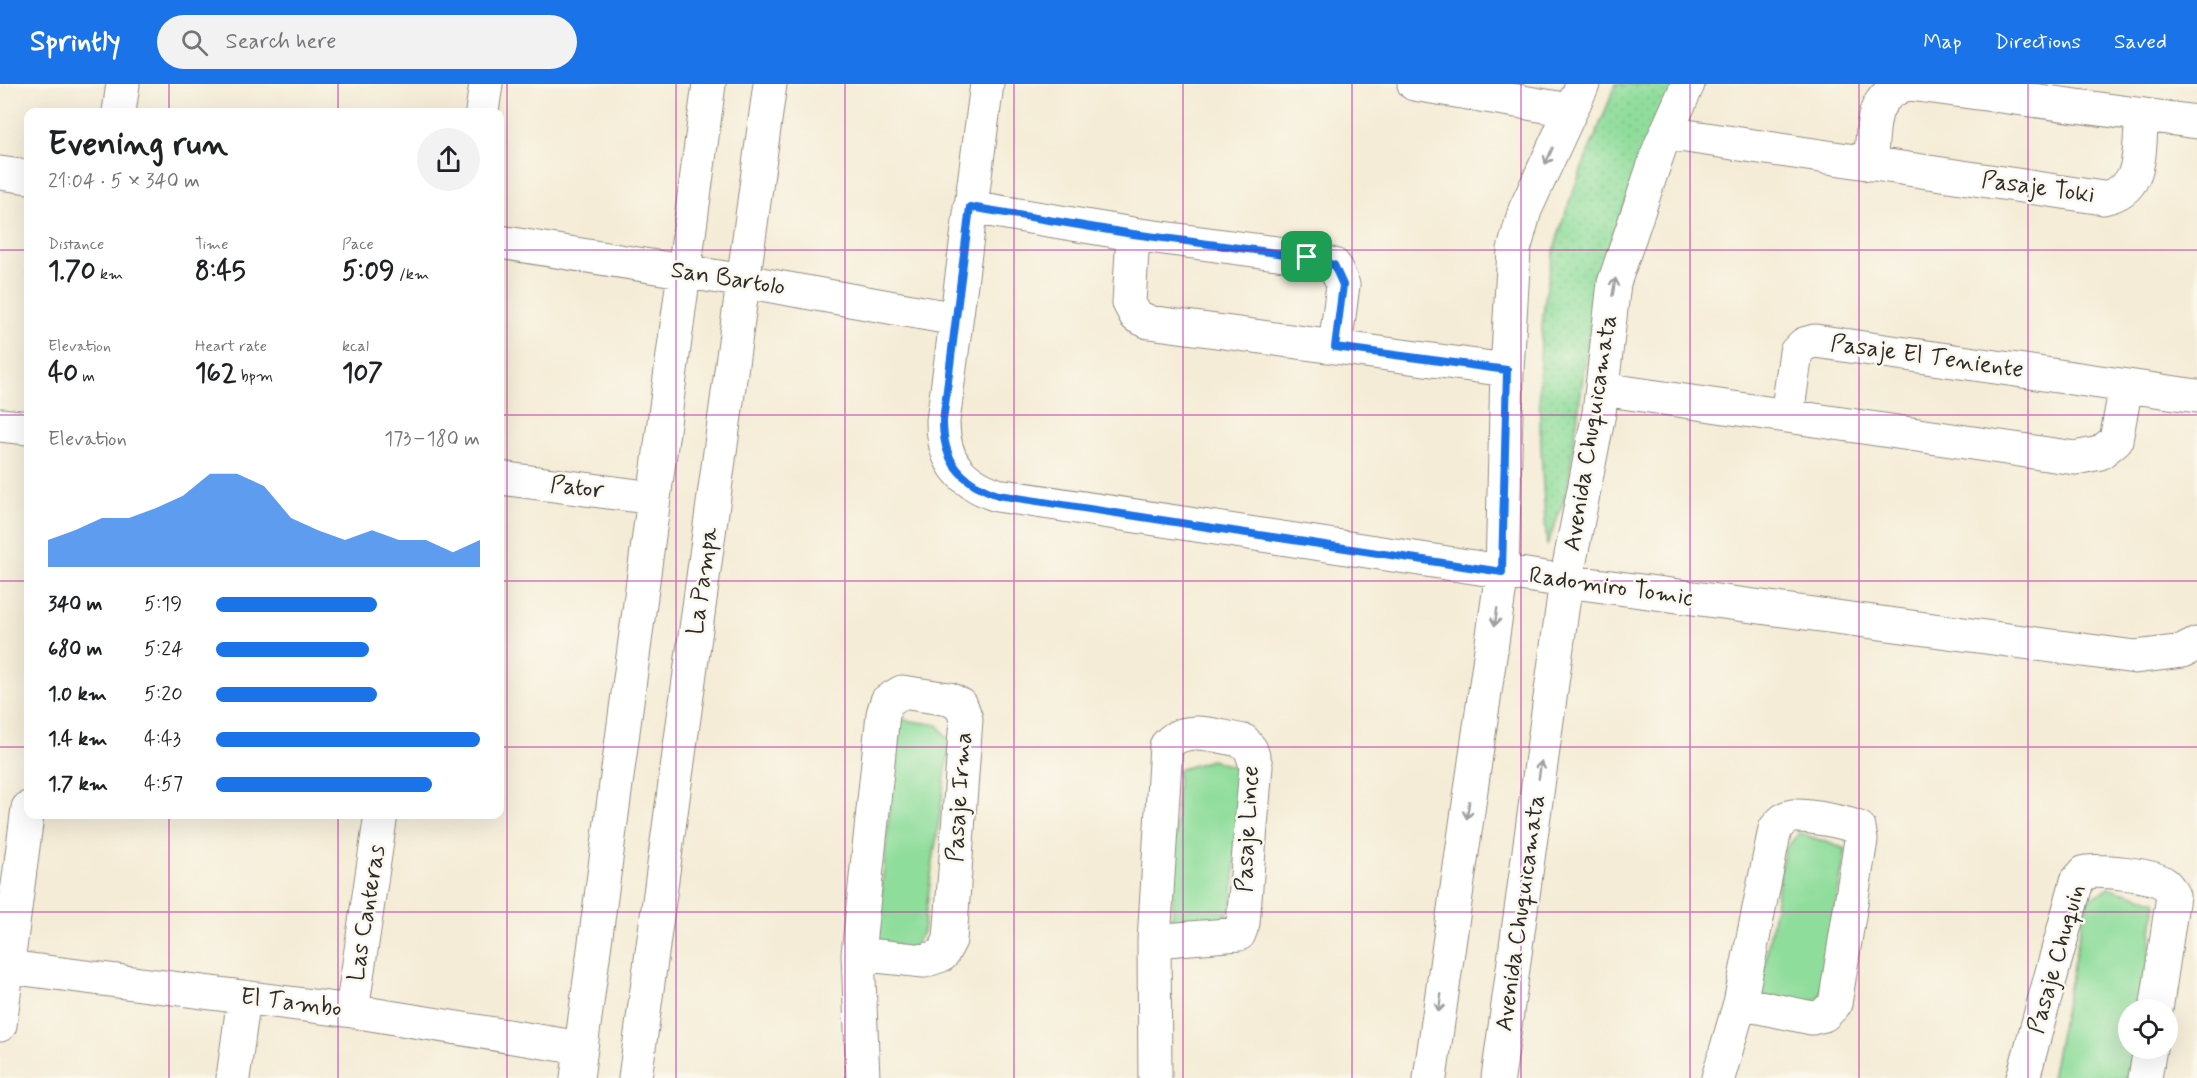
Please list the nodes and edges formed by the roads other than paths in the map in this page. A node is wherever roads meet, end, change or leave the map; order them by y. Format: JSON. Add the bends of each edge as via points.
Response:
{"nodes":[{"id":1,"x":123,"y":84,"type":"edge"},
{"id":2,"x":486,"y":84,"type":"edge"},
{"id":3,"x":709,"y":84,"type":"edge"},
{"id":4,"x":770,"y":84,"type":"edge"},
{"id":5,"x":987,"y":84,"type":"edge"},
{"id":6,"x":1414,"y":84,"type":"edge"},
{"id":7,"x":1688,"y":84,"type":"edge"},
{"id":8,"x":1909,"y":84,"type":"edge"},
{"id":9,"x":1576,"y":97,"type":"edge"},
{"id":10,"x":120,"y":108,"type":"edge"},
{"id":11,"x":483,"y":108,"type":"edge"},
{"id":12,"x":2142,"y":115,"type":"junction"},
{"id":13,"x":2197,"y":122,"type":"edge"},
{"id":14,"x":1666,"y":133,"type":"junction"},
{"id":15,"x":1870,"y":164,"type":"junction"},
{"id":16,"x":0,"y":172,"type":"edge"},
{"id":17,"x":24,"y":176,"type":"edge"},
{"id":18,"x":970,"y":207,"type":"junction"},
{"id":19,"x":1133,"y":234,"type":"junction"},
{"id":20,"x":504,"y":243,"type":"edge"},
{"id":21,"x":684,"y":272,"type":"junction"},
{"id":22,"x":744,"y":281,"type":"junction"},
{"id":23,"x":956,"y":319,"type":"junction"},
{"id":24,"x":1335,"y":347,"type":"junction"},
{"id":25,"x":1507,"y":370,"type":"junction"},
{"id":26,"x":2126,"y":386,"type":"junction"},
{"id":27,"x":1602,"y":388,"type":"junction"},
{"id":28,"x":2197,"y":396,"type":"edge"},
{"id":29,"x":1787,"y":416,"type":"junction"},
{"id":30,"x":0,"y":425,"type":"edge"},
{"id":31,"x":24,"y":428,"type":"edge"},
{"id":32,"x":504,"y":479,"type":"edge"},
{"id":33,"x":654,"y":498,"type":"junction"},
{"id":34,"x":1502,"y":572,"type":"junction"},
{"id":35,"x":1566,"y":581,"type":"junction"},
{"id":36,"x":2197,"y":644,"type":"edge"},
{"id":37,"x":26,"y":819,"type":"edge"},
{"id":38,"x":380,"y":819,"type":"edge"},
{"id":39,"x":1154,"y":941,"type":"junction"},
{"id":40,"x":858,"y":954,"type":"junction"},
{"id":41,"x":4,"y":966,"type":"edge"},
{"id":42,"x":244,"y":997,"type":"junction"},
{"id":43,"x":2158,"y":999,"type":"edge"},
{"id":44,"x":1740,"y":1003,"type":"junction"},
{"id":45,"x":352,"y":1011,"type":"junction"},
{"id":46,"x":0,"y":1026,"type":"edge"},
{"id":47,"x":2148,"y":1059,"type":"edge"},
{"id":48,"x":579,"y":1063,"type":"edge"},
{"id":49,"x":232,"y":1078,"type":"edge"},
{"id":50,"x":635,"y":1078,"type":"edge"},
{"id":51,"x":863,"y":1078,"type":"edge"},
{"id":52,"x":1155,"y":1078,"type":"edge"},
{"id":53,"x":1430,"y":1078,"type":"edge"},
{"id":54,"x":1498,"y":1078,"type":"edge"},
{"id":55,"x":1718,"y":1078,"type":"edge"},
{"id":56,"x":2023,"y":1078,"type":"edge"},
{"id":57,"x":2145,"y":1078,"type":"edge"}],
"edges":[{"from":1,"to":10,"type":"street"},
{"from":2,"to":11,"type":"street"},
{"from":3,"to":21,"type":"street"},
{"from":4,"to":22,"type":"street","name":"La Pampa"},
{"from":5,"to":18,"type":"street","name":"Radomiro Tomic"},
{"from":6,"to":9,"type":"street"},
{"from":7,"to":14,"type":"street","name":"Avenida Chuquicamata"},
{"from":8,"to":12,"type":"street"},
{"from":8,"to":15,"type":"street","via":[[1891,90],[1877,105]]},
{"from":9,"to":25,"type":"street","one_way":true,"via":[[1526,210],[1514,250]]},
{"from":12,"to":13,"type":"street"},
{"from":12,"to":15,"type":"street","name":"Pasaje Toki","via":[[2134,181],[2120,195],[2103,198]]},
{"from":14,"to":15,"type":"street","name":"Pasaje Toki"},
{"from":27,"to":14,"type":"street","name":"Avenida Chuquicamata","one_way":true,"via":[[1614,283]]},
{"from":16,"to":17,"type":"street"},
{"from":18,"to":19,"type":"street"},
{"from":18,"to":23,"type":"street","name":"Radomiro Tomic"},
{"from":19,"to":24,"type":"street","via":[[1129,303],[1136,316],[1149,322]]},
{"from":19,"to":24,"type":"street","via":[[1307,257],[1334,265],[1343,285]]},
{"from":20,"to":21,"type":"street","name":"San Bartolo"},
{"from":21,"to":22,"type":"street","name":"San Bartolo"},
{"from":21,"to":33,"type":"street"},
{"from":22,"to":23,"type":"street","name":"San Bartolo"},
{"from":22,"to":50,"type":"street","name":"La Pampa"},
{"from":23,"to":34,"type":"street","name":"Radomiro Tomic","via":[[943,438],[956,470],[982,490]]},
{"from":24,"to":25,"type":"street"},
{"from":25,"to":34,"type":"street"},
{"from":26,"to":28,"type":"street","name":"Pasaje El Teniente"},
{"from":26,"to":29,"type":"street","via":[[2116,440],[2100,453],[2075,458]]},
{"from":26,"to":29,"type":"street","name":"Pasaje El Teniente","via":[[1815,341],[1796,352]]},
{"from":27,"to":29,"type":"street"},
{"from":27,"to":35,"type":"street","name":"Avenida Chuquicamata"},
{"from":30,"to":31,"type":"street"},
{"from":32,"to":33,"type":"street","name":"Pator"},
{"from":33,"to":48,"type":"street"},
{"from":34,"to":35,"type":"street","name":"Radomiro Tomic"},
{"from":34,"to":53,"type":"street","one_way":true},
{"from":35,"to":36,"type":"street","name":"Radomiro Tomic","via":[[2135,657],[2183,651]]},
{"from":54,"to":35,"type":"street","name":"Avenida Chuquicamata","one_way":true},
{"from":37,"to":41,"type":"street"},
{"from":38,"to":45,"type":"street","name":"Las Canteras"},
{"from":39,"to":39,"type":"street","name":"Pasaje Lince","via":[[1166,746],[1173,737],[1186,732],[1244,741],[1256,766],[1239,934]]},
{"from":39,"to":52,"type":"street","name":"Pasaje Lince"},
{"from":40,"to":40,"type":"street","name":"Pasaje Irma","via":[[924,961],[942,955],[950,940],[966,719],[961,705],[949,699],[902,692],[887,701]]},
{"from":40,"to":51,"type":"street","name":"Pasaje Irma"},
{"from":41,"to":42,"type":"street","name":"El Tambo"},
{"from":41,"to":46,"type":"street"},
{"from":42,"to":45,"type":"street","name":"El Tambo"},
{"from":42,"to":49,"type":"street"},
{"from":43,"to":56,"type":"street","name":"Pasaje Chuquin","via":[[2173,896],[2167,885],[2157,880],[2085,872],[2077,881]]},
{"from":44,"to":44,"type":"street","via":[[1775,829],[1782,820],[1794,816],[1858,828],[1861,840],[1835,1004],[1824,1015],[1812,1018]]},
{"from":44,"to":55,"type":"street"},
{"from":45,"to":48,"type":"street","name":"El Tambo"},
{"from":47,"to":57,"type":"street"}]}
